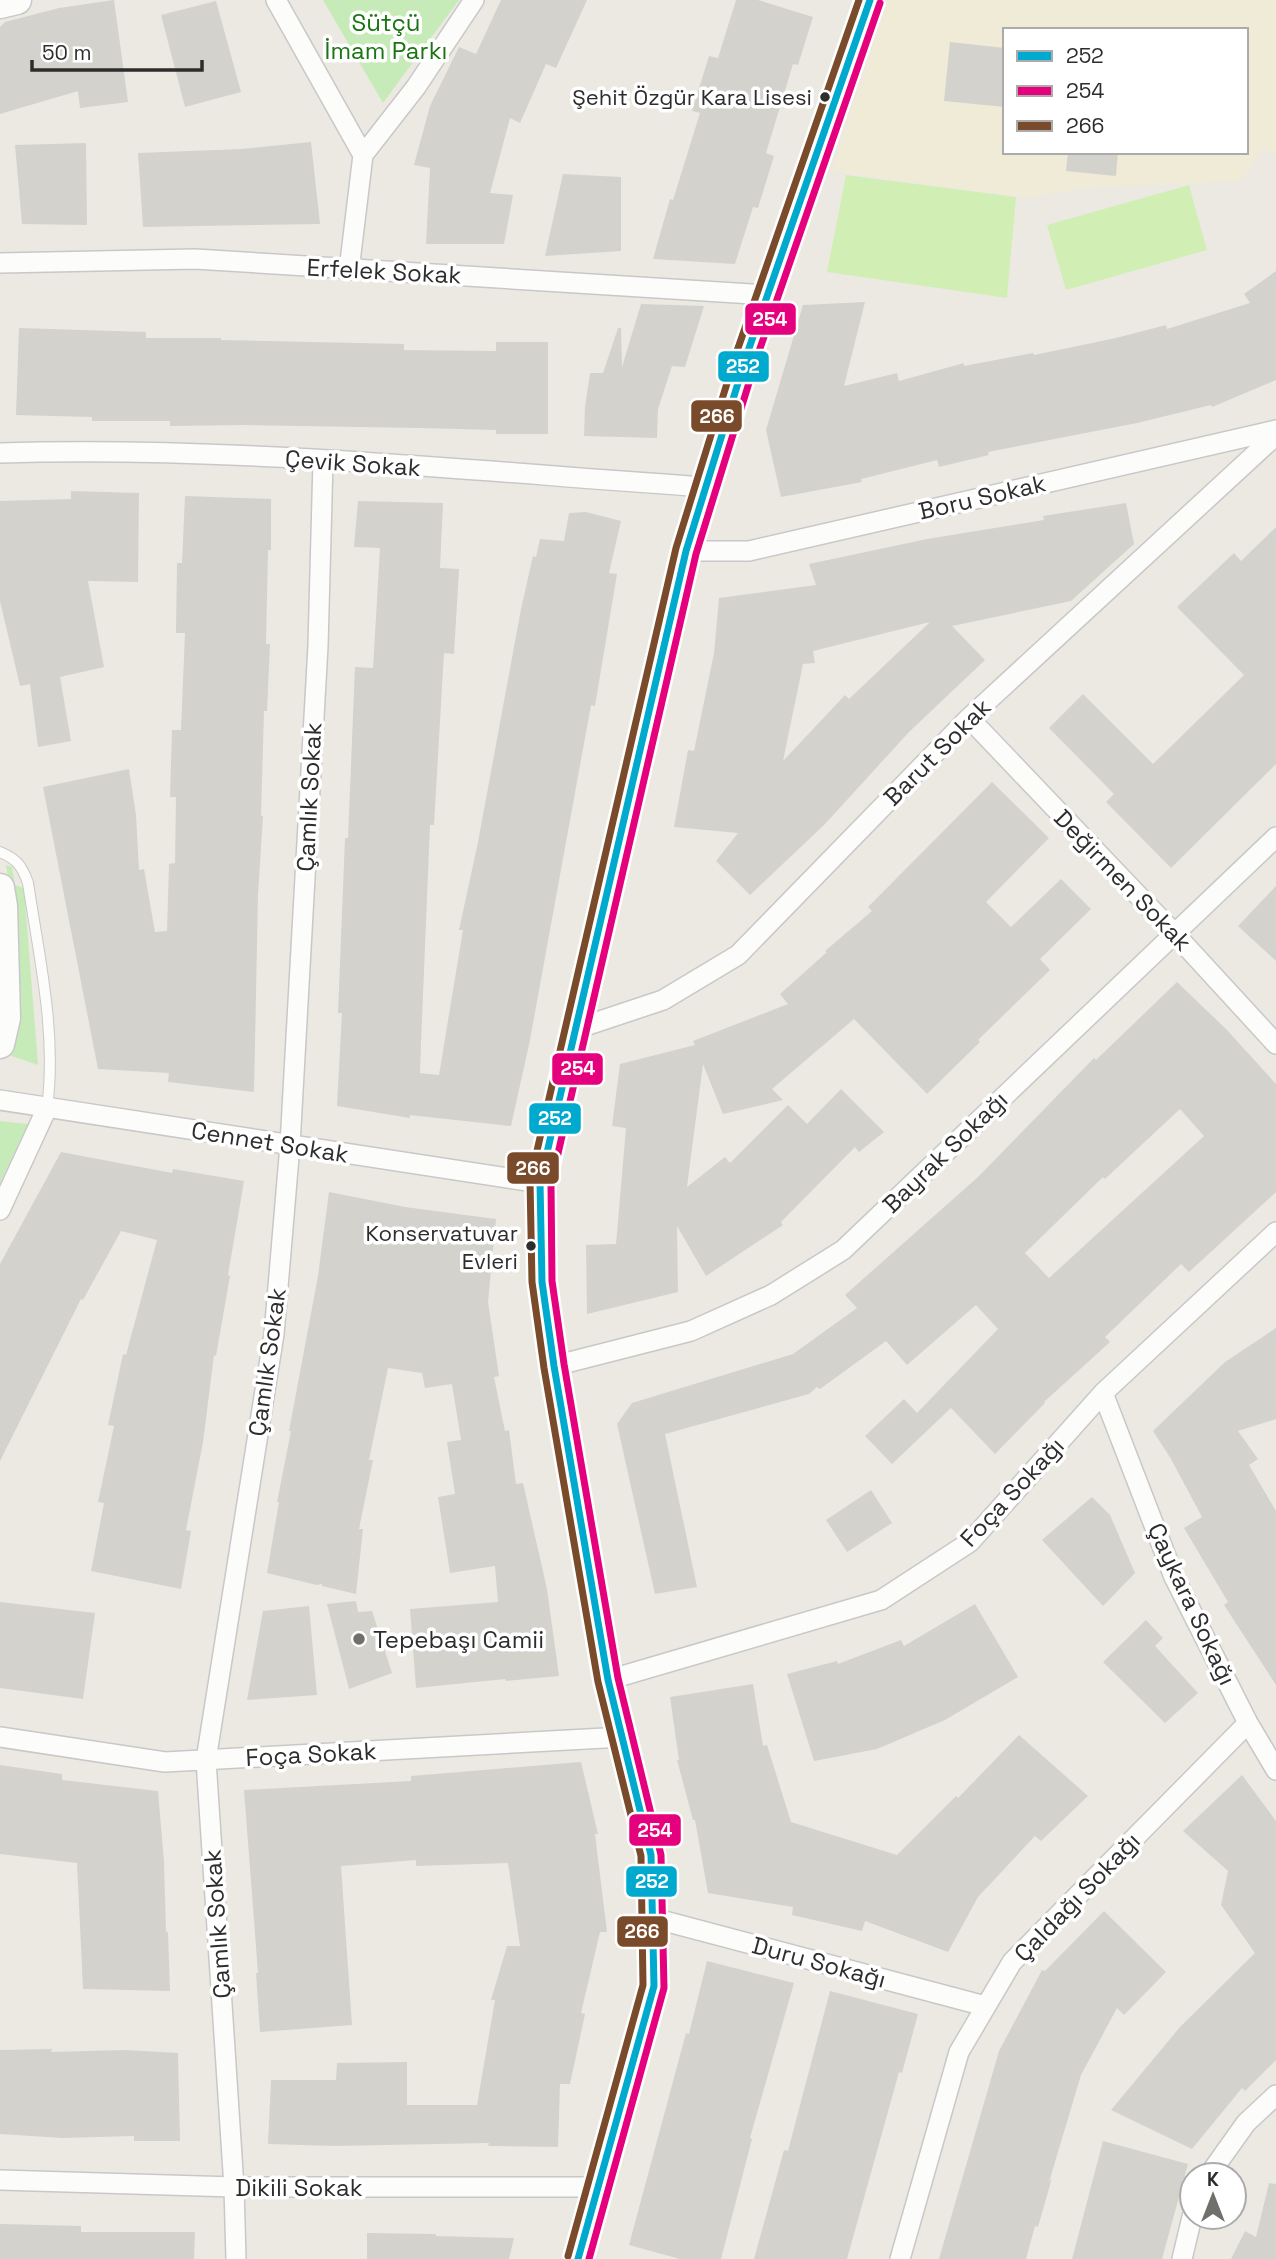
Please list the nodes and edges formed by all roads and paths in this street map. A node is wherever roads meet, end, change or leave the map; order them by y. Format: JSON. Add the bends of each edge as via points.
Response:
{"nodes":[{"id":1,"x":17,"y":0,"type":"edge"},
{"id":2,"x":276,"y":0,"type":"edge"},
{"id":3,"x":474,"y":0,"type":"edge"},
{"id":4,"x":870,"y":0,"type":"edge"},
{"id":5,"x":0,"y":4,"type":"edge"},
{"id":6,"x":363,"y":155,"type":"junction"},
{"id":7,"x":0,"y":263,"type":"edge"},
{"id":8,"x":349,"y":270,"type":"junction"},
{"id":9,"x":768,"y":295,"type":"junction"},
{"id":10,"x":1276,"y":432,"type":"edge"},
{"id":11,"x":0,"y":453,"type":"edge"},
{"id":12,"x":323,"y":461,"type":"junction"},
{"id":13,"x":706,"y":486,"type":"junction"},
{"id":14,"x":686,"y":551,"type":"junction"},
{"id":15,"x":969,"y":718,"type":"junction"},
{"id":16,"x":1276,"y":837,"type":"edge"},
{"id":17,"x":0,"y":852,"type":"edge"},
{"id":18,"x":0,"y":888,"type":"edge"},
{"id":19,"x":1174,"y":933,"type":"junction"},
{"id":20,"x":576,"y":1029,"type":"junction"},
{"id":21,"x":1276,"y":1044,"type":"edge"},
{"id":22,"x":0,"y":1045,"type":"edge"},
{"id":23,"x":0,"y":1100,"type":"edge"},
{"id":24,"x":47,"y":1108,"type":"junction"},
{"id":25,"x":290,"y":1145,"type":"junction"},
{"id":26,"x":540,"y":1183,"type":"junction"},
{"id":27,"x":0,"y":1210,"type":"edge"},
{"id":28,"x":1276,"y":1232,"type":"edge"},
{"id":29,"x":554,"y":1366,"type":"junction"},
{"id":30,"x":1104,"y":1393,"type":"junction"},
{"id":31,"x":608,"y":1680,"type":"junction"},
{"id":32,"x":1248,"y":1723,"type":"junction"},
{"id":33,"x":0,"y":1737,"type":"edge"},
{"id":34,"x":623,"y":1737,"type":"junction"},
{"id":35,"x":205,"y":1760,"type":"junction"},
{"id":36,"x":1276,"y":1770,"type":"edge"},
{"id":37,"x":653,"y":1918,"type":"junction"},
{"id":38,"x":985,"y":2006,"type":"junction"},
{"id":39,"x":1276,"y":2095,"type":"edge"},
{"id":40,"x":1219,"y":2161,"type":"edge"},
{"id":41,"x":0,"y":2180,"type":"edge"},
{"id":42,"x":599,"y":2187,"type":"junction"},
{"id":43,"x":234,"y":2188,"type":"junction"},
{"id":44,"x":1189,"y":2231,"type":"edge"},
{"id":45,"x":236,"y":2259,"type":"edge"},
{"id":46,"x":578,"y":2259,"type":"edge"},
{"id":47,"x":900,"y":2259,"type":"edge"},
{"id":48,"x":1182,"y":2259,"type":"edge"}],
"edges":[{"from":1,"to":5,"type":"main road"},
{"from":2,"to":6,"type":"street"},
{"from":3,"to":6,"type":"street"},
{"from":4,"to":9,"type":"main road"},
{"from":6,"to":8,"type":"street"},
{"from":7,"to":8,"type":"street","name":"Erfelek Sokak","via":[[195,259]]},
{"from":8,"to":9,"type":"street","name":"Erfelek Sokak"},
{"from":9,"to":13,"type":"main road"},
{"from":10,"to":14,"type":"street","name":"Boru Sokak","via":[[749,551]]},
{"from":10,"to":15,"type":"street","name":"Barut Sokak"},
{"from":11,"to":12,"type":"street","name":"Çevik Sokak","via":[[84,450]]},
{"from":12,"to":13,"type":"street","name":"Çevik Sokak"},
{"from":12,"to":25,"type":"street","name":"Çamlık Sokak","via":[[318,646]]},
{"from":13,"to":14,"type":"main road"},
{"from":14,"to":20,"type":"main road"},
{"from":15,"to":19,"type":"street","name":"Değirmen Sokak"},
{"from":15,"to":20,"type":"street","name":"Barut Sokak","via":[[737,955],[663,1000]]},
{"from":16,"to":19,"type":"street","name":"Bayrak Sokağı"},
{"from":17,"to":24,"type":"lane","via":[[16,859],[29,883],[52,1065]]},
{"from":18,"to":22,"type":"main road","via":[[6,1018]]},
{"from":19,"to":21,"type":"street","name":"Değirmen Sokak"},
{"from":19,"to":29,"type":"street","name":"Bayrak Sokağı","via":[[843,1250],[771,1295],[691,1331]]},
{"from":20,"to":26,"type":"main road"},
{"from":23,"to":24,"type":"street","name":"Cennet Sokak"},
{"from":24,"to":25,"type":"street","name":"Cennet Sokak"},
{"from":24,"to":27,"type":"street"},
{"from":25,"to":26,"type":"street","name":"Cennet Sokak"},
{"from":25,"to":35,"type":"street","name":"Çamlık Sokak","via":[[274,1334]]},
{"from":26,"to":29,"type":"main road","via":[[542,1282]]},
{"from":28,"to":30,"type":"street","name":"Foça Sokağı"},
{"from":29,"to":31,"type":"main road"},
{"from":30,"to":31,"type":"street","name":"Foça Sokağı","via":[[970,1542],[881,1600]]},
{"from":30,"to":32,"type":"street","name":"Çaykara Sokağı","via":[[1174,1577]]},
{"from":31,"to":34,"type":"main road"},
{"from":32,"to":36,"type":"street","name":"Çaykara Sokağı"},
{"from":32,"to":38,"type":"street","name":"Çaldağı Sokağı","via":[[1012,1962]]},
{"from":33,"to":35,"type":"street","name":"Foça Sokak","via":[[165,1762]]},
{"from":34,"to":35,"type":"street","name":"Foça Sokak"},
{"from":34,"to":37,"type":"main road","via":[[651,1855]]},
{"from":35,"to":43,"type":"street","name":"Çamlık Sokak"},
{"from":37,"to":38,"type":"street","name":"Duru Sokağı"},
{"from":37,"to":42,"type":"main road","via":[[654,1986]]},
{"from":38,"to":47,"type":"street","name":"Çaldağı Sokağı","via":[[959,2052]]},
{"from":39,"to":40,"type":"street","via":[[1246,2123]]},
{"from":41,"to":43,"type":"street","name":"Dikili Sokak"},
{"from":42,"to":43,"type":"street","name":"Dikili Sokak"},
{"from":42,"to":46,"type":"main road"},
{"from":43,"to":45,"type":"street","name":"Çamlık Sokak"},
{"from":44,"to":48,"type":"street"}]}
